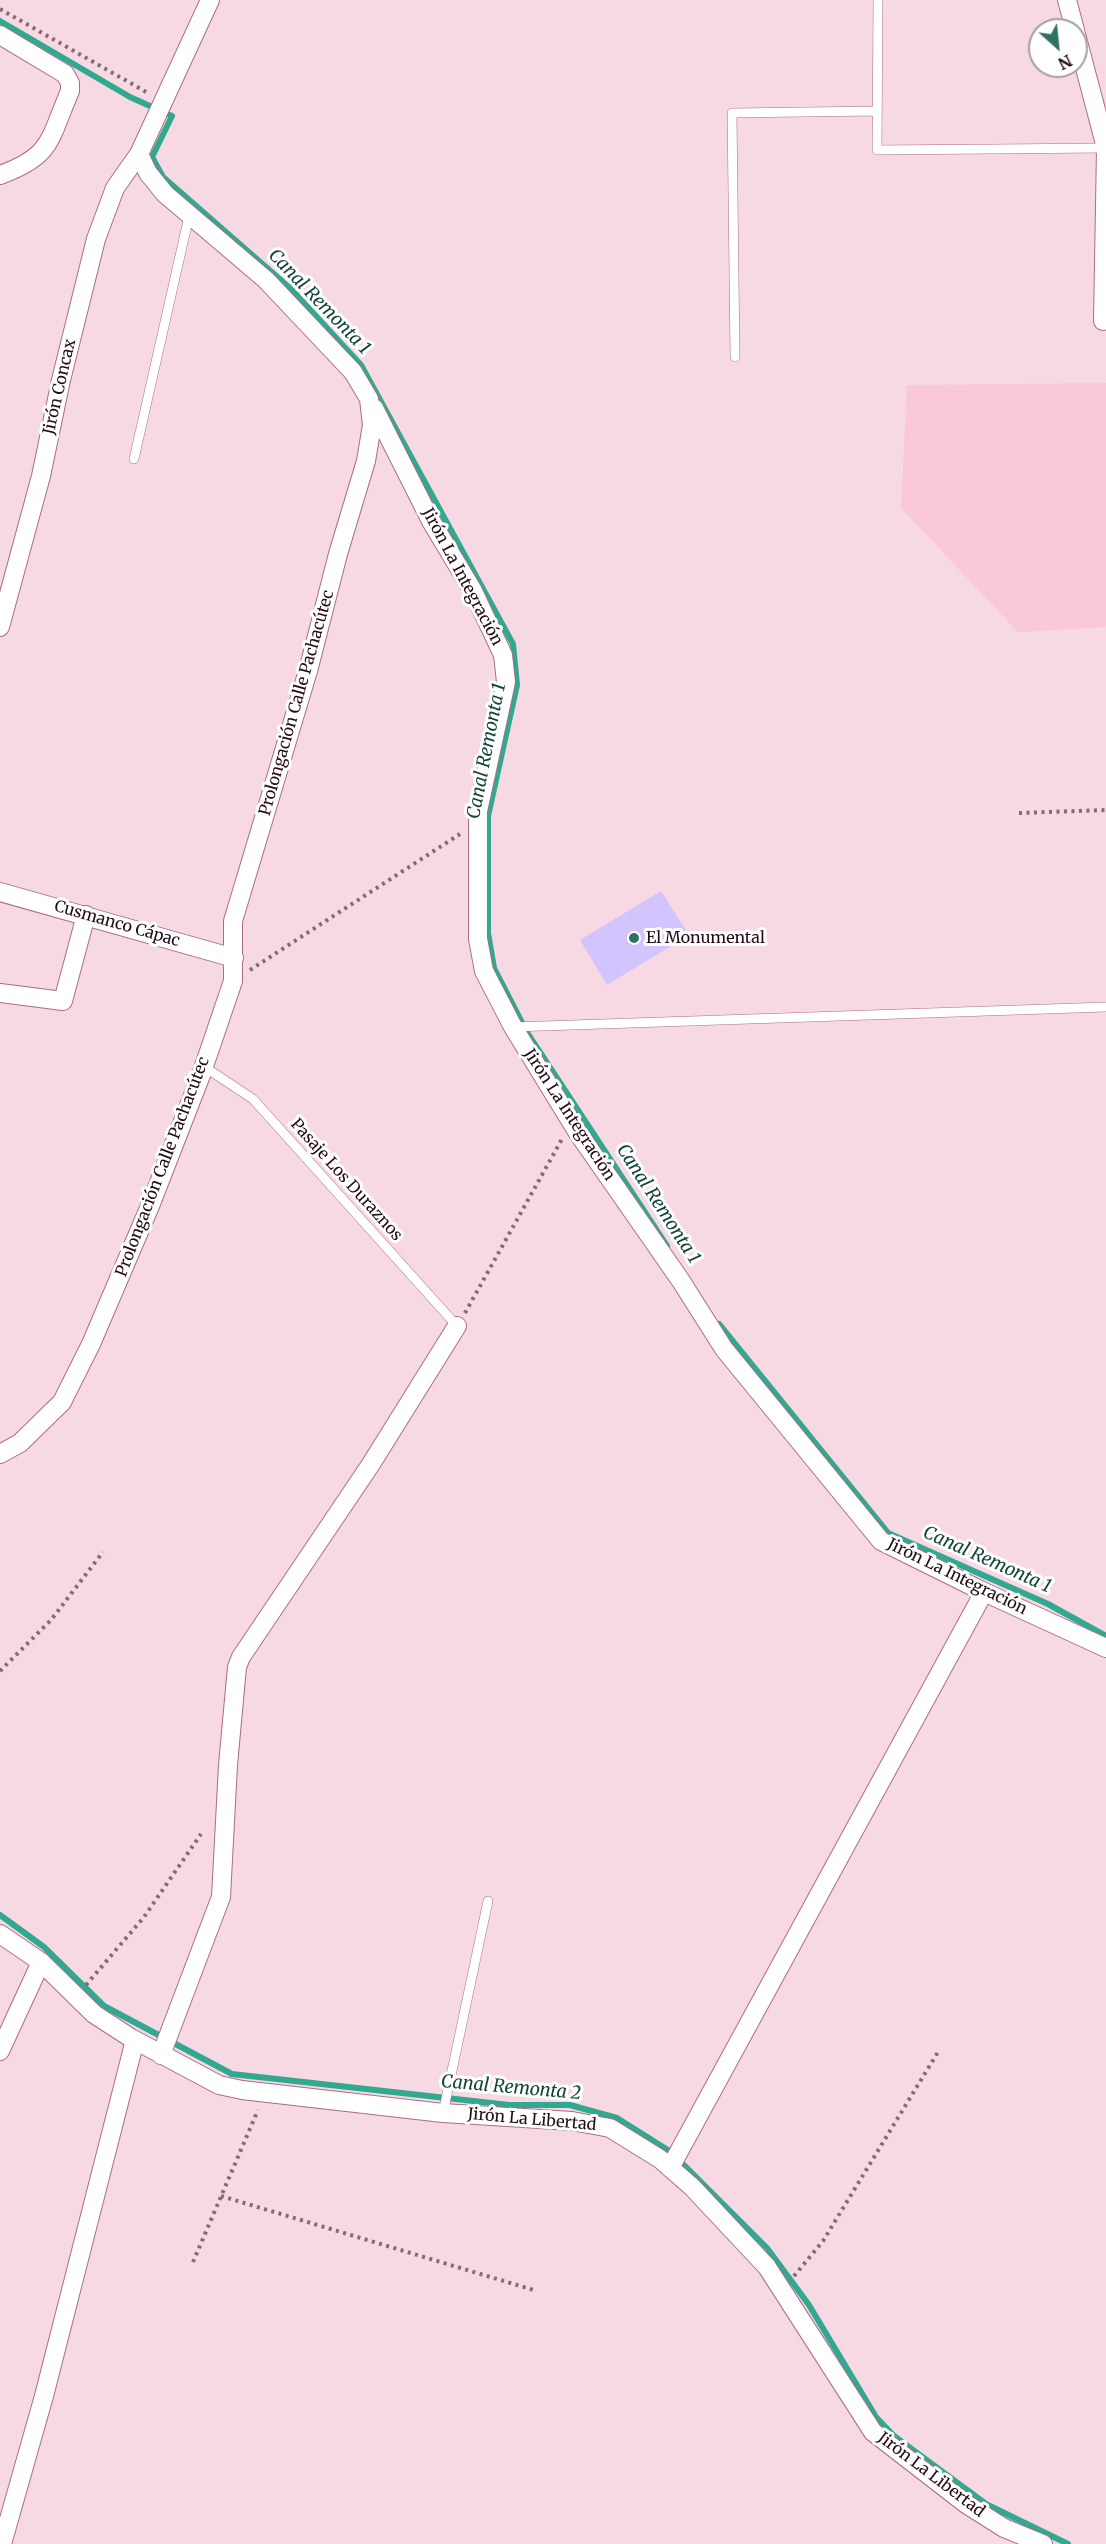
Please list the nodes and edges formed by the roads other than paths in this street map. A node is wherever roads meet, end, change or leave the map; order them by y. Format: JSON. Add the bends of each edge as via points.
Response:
{"nodes":[{"id":1,"x":210,"y":0,"type":"edge"},
{"id":2,"x":878,"y":0,"type":"edge"},
{"id":3,"x":1067,"y":0,"type":"edge"},
{"id":4,"x":1072,"y":18,"type":"edge"},
{"id":5,"x":0,"y":36,"type":"edge"},
{"id":6,"x":1087,"y":78,"type":"edge"},
{"id":7,"x":877,"y":111,"type":"junction"},
{"id":8,"x":1106,"y":148,"type":"edge"},
{"id":9,"x":139,"y":154,"type":"junction"},
{"id":10,"x":0,"y":175,"type":"edge"},
{"id":11,"x":189,"y":216,"type":"junction"},
{"id":12,"x":1103,"y":321,"type":"dead end"},
{"id":13,"x":735,"y":357,"type":"dead end"},
{"id":14,"x":369,"y":399,"type":"junction"},
{"id":15,"x":134,"y":459,"type":"dead end"},
{"id":16,"x":0,"y":627,"type":"edge"},
{"id":17,"x":0,"y":892,"type":"edge"},
{"id":18,"x":86,"y":915,"type":"junction"},
{"id":19,"x":234,"y":958,"type":"junction"},
{"id":20,"x":0,"y":993,"type":"edge"},
{"id":21,"x":1106,"y":1007,"type":"edge"},
{"id":22,"x":513,"y":1027,"type":"junction"},
{"id":23,"x":203,"y":1066,"type":"junction"},
{"id":24,"x":457,"y":1326,"type":"joint"},
{"id":25,"x":0,"y":1454,"type":"edge"},
{"id":26,"x":984,"y":1592,"type":"junction"},
{"id":27,"x":1106,"y":1648,"type":"edge"},
{"id":28,"x":488,"y":1901,"type":"dead end"},
{"id":29,"x":0,"y":1934,"type":"edge"},
{"id":30,"x":41,"y":1962,"type":"junction"},
{"id":31,"x":135,"y":2040,"type":"junction"},
{"id":32,"x":0,"y":2051,"type":"edge"},
{"id":33,"x":161,"y":2055,"type":"junction"},
{"id":34,"x":443,"y":2113,"type":"junction"},
{"id":35,"x":670,"y":2168,"type":"junction"},
{"id":36,"x":2,"y":2544,"type":"edge"},
{"id":37,"x":1043,"y":2544,"type":"edge"}],
"edges":[{"from":1,"to":9,"type":"street"},
{"from":2,"to":7,"type":"lane"},
{"from":3,"to":4,"type":"street"},
{"from":5,"to":10,"type":"street","via":[[65,74],[70,83],[42,153]]},
{"from":6,"to":8,"type":"street"},
{"from":7,"to":8,"type":"lane","via":[[877,150]]},
{"from":7,"to":13,"type":"lane","via":[[732,113]]},
{"from":8,"to":12,"type":"street"},
{"from":9,"to":11,"type":"street","name":"Prolongación Calle Pachacútec","via":[[147,173]]},
{"from":9,"to":16,"type":"street","name":"Jirón Concax","via":[[115,188],[96,239]]},
{"from":11,"to":14,"type":"street","name":"Prolongación Calle Pachacútec","via":[[266,280],[353,372]]},
{"from":11,"to":15,"type":"lane"},
{"from":14,"to":19,"type":"street","name":"Prolongación Calle Pachacútec","via":[[372,425],[366,460],[233,921]]},
{"from":14,"to":22,"type":"street","name":"Jirón La Integración","via":[[503,655],[506,682],[478,822],[478,939],[484,971]]},
{"from":17,"to":18,"type":"street","name":"Cusmanco Cápac"},
{"from":18,"to":19,"type":"street","name":"Cusmanco Cápac"},
{"from":18,"to":20,"type":"street","via":[[63,1001]]},
{"from":19,"to":23,"type":"street","name":"Prolongación Calle Pachacútec","via":[[233,981]]},
{"from":21,"to":22,"type":"lane"},
{"from":22,"to":26,"type":"street","name":"Jirón La Integración","via":[[572,1123],[724,1349],[881,1541]]},
{"from":23,"to":24,"type":"lane","name":"Pasaje Los Duraznos","via":[[253,1099]]},
{"from":23,"to":25,"type":"street","name":"Prolongación Calle Pachacútec","via":[[150,1206],[62,1402],[20,1443]]},
{"from":24,"to":33,"type":"street","via":[[371,1464],[241,1657],[228,1765],[221,1897]]},
{"from":26,"to":27,"type":"street","name":"Jirón La Integración"},
{"from":26,"to":35,"type":"street"},
{"from":28,"to":34,"type":"lane"},
{"from":29,"to":30,"type":"street","name":"Jirón La Libertad"},
{"from":30,"to":31,"type":"street","name":"Jirón La Libertad","via":[[94,2014]]},
{"from":30,"to":32,"type":"street"},
{"from":31,"to":33,"type":"street","name":"Jirón La Libertad"},
{"from":31,"to":36,"type":"street"},
{"from":33,"to":34,"type":"street","name":"Jirón La Libertad","via":[[219,2085]]},
{"from":34,"to":35,"type":"street","name":"Jirón La Libertad","via":[[572,2121],[610,2128]]},
{"from":35,"to":37,"type":"street","name":"Jirón La Libertad","via":[[732,2227],[783,2289],[873,2432],[966,2504],[1004,2528]]}]}
